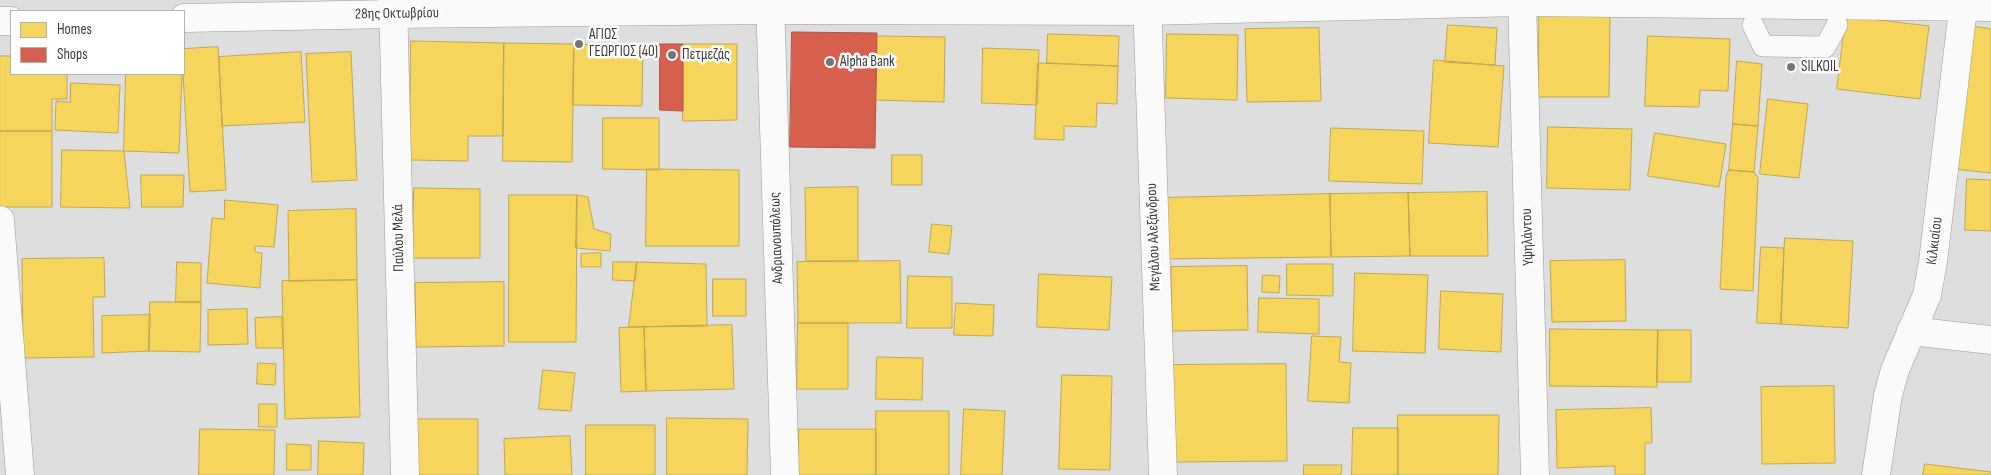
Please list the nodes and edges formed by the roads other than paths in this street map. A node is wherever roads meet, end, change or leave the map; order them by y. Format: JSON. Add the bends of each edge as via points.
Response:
{"nodes":[{"id":1,"x":1522,"y":1,"type":"edge"},
{"id":2,"x":1964,"y":3,"type":"edge"},
{"id":3,"x":770,"y":5,"type":"edge"},
{"id":4,"x":1147,"y":5,"type":"edge"},
{"id":5,"x":393,"y":7,"type":"edge"},
{"id":6,"x":1991,"y":7,"type":"edge"},
{"id":7,"x":185,"y":18,"type":"edge"},
{"id":8,"x":1753,"y":26,"type":"dead end"},
{"id":9,"x":1837,"y":26,"type":"dead end"},
{"id":10,"x":0,"y":220,"type":"edge"},
{"id":11,"x":1911,"y":331,"type":"junction"},
{"id":12,"x":1991,"y":340,"type":"edge"},
{"id":13,"x":20,"y":475,"type":"edge"},
{"id":14,"x":405,"y":475,"type":"edge"},
{"id":15,"x":785,"y":475,"type":"edge"},
{"id":16,"x":1163,"y":475,"type":"edge"},
{"id":17,"x":1535,"y":475,"type":"edge"},
{"id":18,"x":1876,"y":475,"type":"edge"}],
"edges":[{"from":1,"to":2,"type":"street","name":"28ης Οκτωβρίου"},
{"from":1,"to":4,"type":"street","name":"28ης Οκτωβρίου"},
{"from":1,"to":17,"type":"street","name":"Υψηλάντου"},
{"from":2,"to":6,"type":"street","name":"28ης Οκτωβρίου"},
{"from":2,"to":11,"type":"street","name":"Κιλκισίου","via":[[1933,262],[1927,295]]},
{"from":3,"to":4,"type":"street","name":"28ης Οκτωβρίου"},
{"from":3,"to":5,"type":"street","name":"28ης Οκτωβρίου"},
{"from":3,"to":15,"type":"street","name":"Ανδριανουπόλεως"},
{"from":4,"to":16,"type":"street","name":"Μεγάλου Αλεξάνδρου"},
{"from":5,"to":7,"type":"street","name":"28ης Οκτωβρίου"},
{"from":5,"to":14,"type":"street","name":"Παύλου Μελά"},
{"from":8,"to":9,"type":"lane","via":[[1763,46],[1816,47],[1825,47]]},
{"from":10,"to":13,"type":"street"},
{"from":11,"to":12,"type":"street"},
{"from":11,"to":18,"type":"street","name":"Κιλκισίου","via":[[1888,396]]}]}
